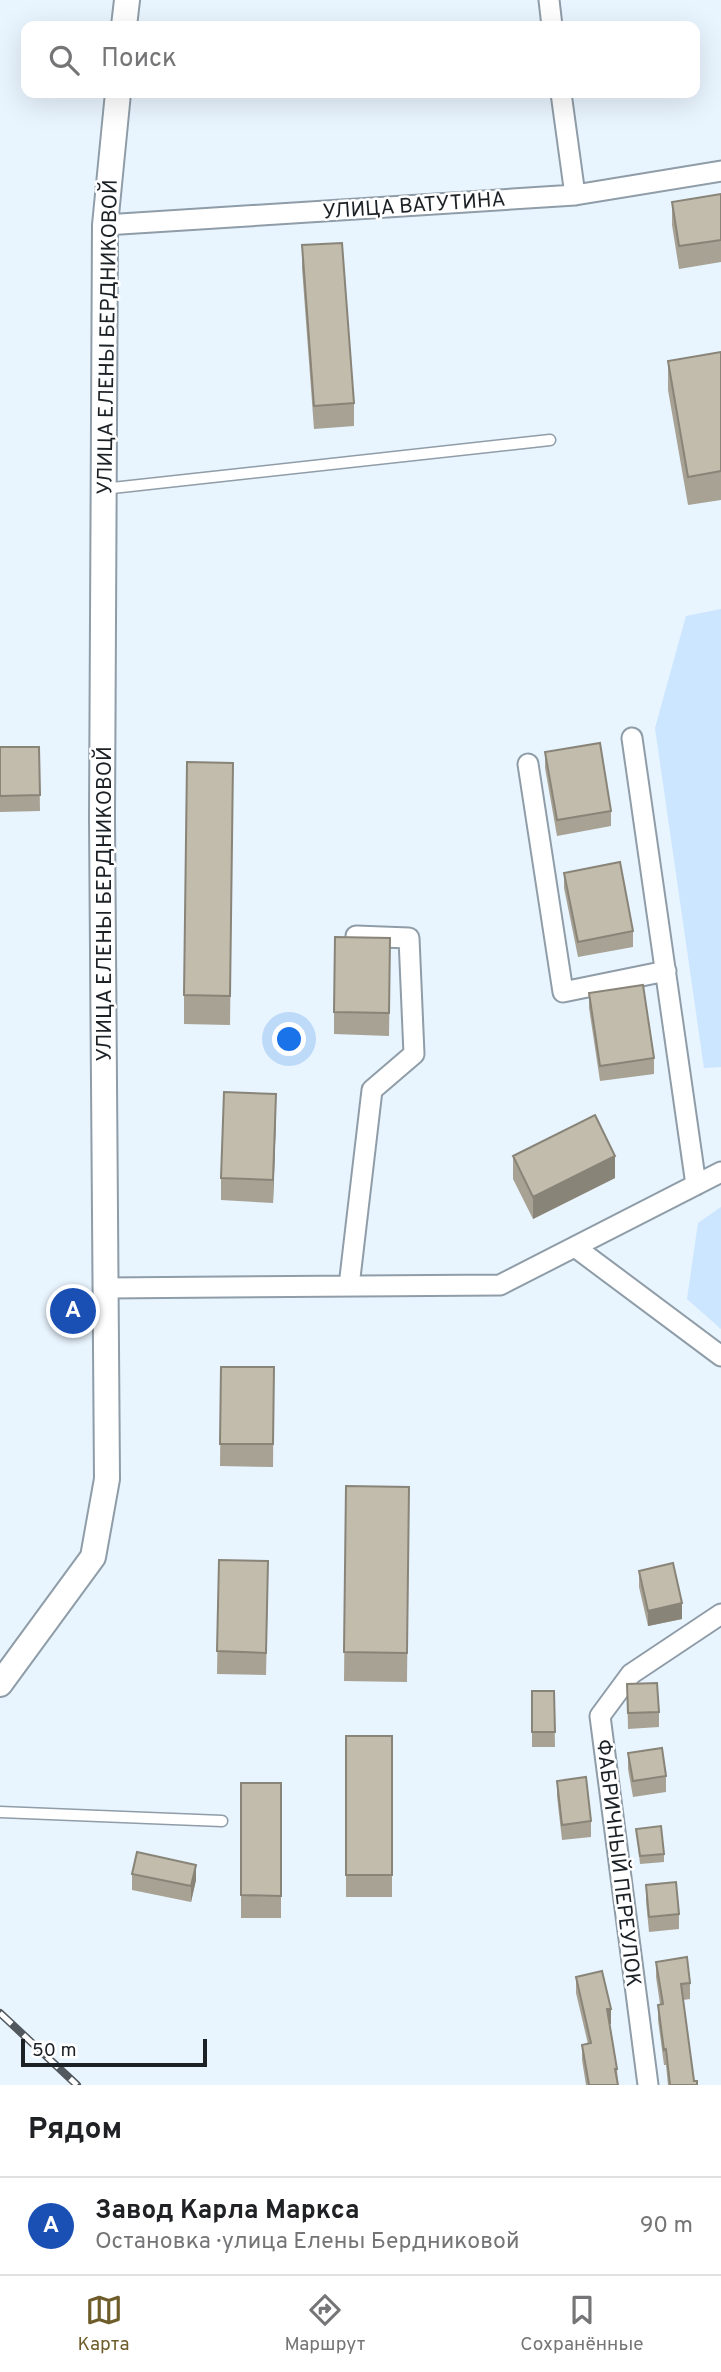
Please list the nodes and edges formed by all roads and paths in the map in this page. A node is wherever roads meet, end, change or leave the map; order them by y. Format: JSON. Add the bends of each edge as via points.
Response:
{"nodes":[{"id":1,"x":127,"y":0,"type":"edge"},
{"id":2,"x":549,"y":0,"type":"edge"},
{"id":3,"x":125,"y":21,"type":"edge"},
{"id":4,"x":551,"y":21,"type":"edge"},
{"id":5,"x":118,"y":98,"type":"edge"},
{"id":6,"x":562,"y":98,"type":"edge"},
{"id":7,"x":721,"y":171,"type":"edge"},
{"id":8,"x":575,"y":195,"type":"junction"},
{"id":9,"x":105,"y":225,"type":"junction"},
{"id":10,"x":550,"y":440,"type":"dead end"},
{"id":11,"x":103,"y":489,"type":"junction"},
{"id":12,"x":632,"y":738,"type":"dead end"},
{"id":13,"x":528,"y":764,"type":"dead end"},
{"id":14,"x":356,"y":936,"type":"edge"},
{"id":15,"x":666,"y":971,"type":"junction"},
{"id":16,"x":721,"y":1172,"type":"edge"},
{"id":17,"x":696,"y":1185,"type":"junction"},
{"id":18,"x":575,"y":1247,"type":"junction"},
{"id":19,"x":349,"y":1286,"type":"junction"},
{"id":20,"x":106,"y":1288,"type":"junction"},
{"id":21,"x":721,"y":1356,"type":"edge"},
{"id":22,"x":721,"y":1614,"type":"edge"},
{"id":23,"x":0,"y":1684,"type":"edge"},
{"id":24,"x":0,"y":1812,"type":"edge"},
{"id":25,"x":222,"y":1821,"type":"dead end"},
{"id":26,"x":648,"y":2085,"type":"edge"}],
"edges":[{"from":1,"to":3,"type":"street"},
{"from":2,"to":4,"type":"street"},
{"from":5,"to":9,"type":"street","name":"УЛИЦА ЕЛЕНЫ БЕРДНИКОВОЙ"},
{"from":6,"to":8,"type":"street"},
{"from":7,"to":8,"type":"street","name":"УЛИЦА ВАТУТИНА"},
{"from":8,"to":9,"type":"street","name":"УЛИЦА ВАТУТИНА"},
{"from":9,"to":11,"type":"street","name":"УЛИЦА ЕЛЕНЫ БЕРДНИКОВОЙ"},
{"from":10,"to":11,"type":"lane"},
{"from":11,"to":20,"type":"street","name":"УЛИЦА ЕЛЕНЫ БЕРДНИКОВОЙ"},
{"from":12,"to":15,"type":"street"},
{"from":13,"to":15,"type":"street","via":[[563,992]]},
{"from":14,"to":19,"type":"street","via":[[409,938],[414,1054],[372,1090]]},
{"from":15,"to":17,"type":"street"},
{"from":16,"to":17,"type":"street"},
{"from":17,"to":18,"type":"street"},
{"from":18,"to":19,"type":"street","via":[[500,1284]]},
{"from":18,"to":21,"type":"street"},
{"from":19,"to":20,"type":"street"},
{"from":20,"to":23,"type":"street","name":"УЛИЦА ЕЛЕНЫ БЕРДНИКОВОЙ","via":[[107,1479],[93,1557]]},
{"from":22,"to":26,"type":"street","name":"ФАБРИЧНЫЙ ПЕРЕУЛОК","via":[[631,1674],[600,1716]]},
{"from":24,"to":25,"type":"lane"}]}
